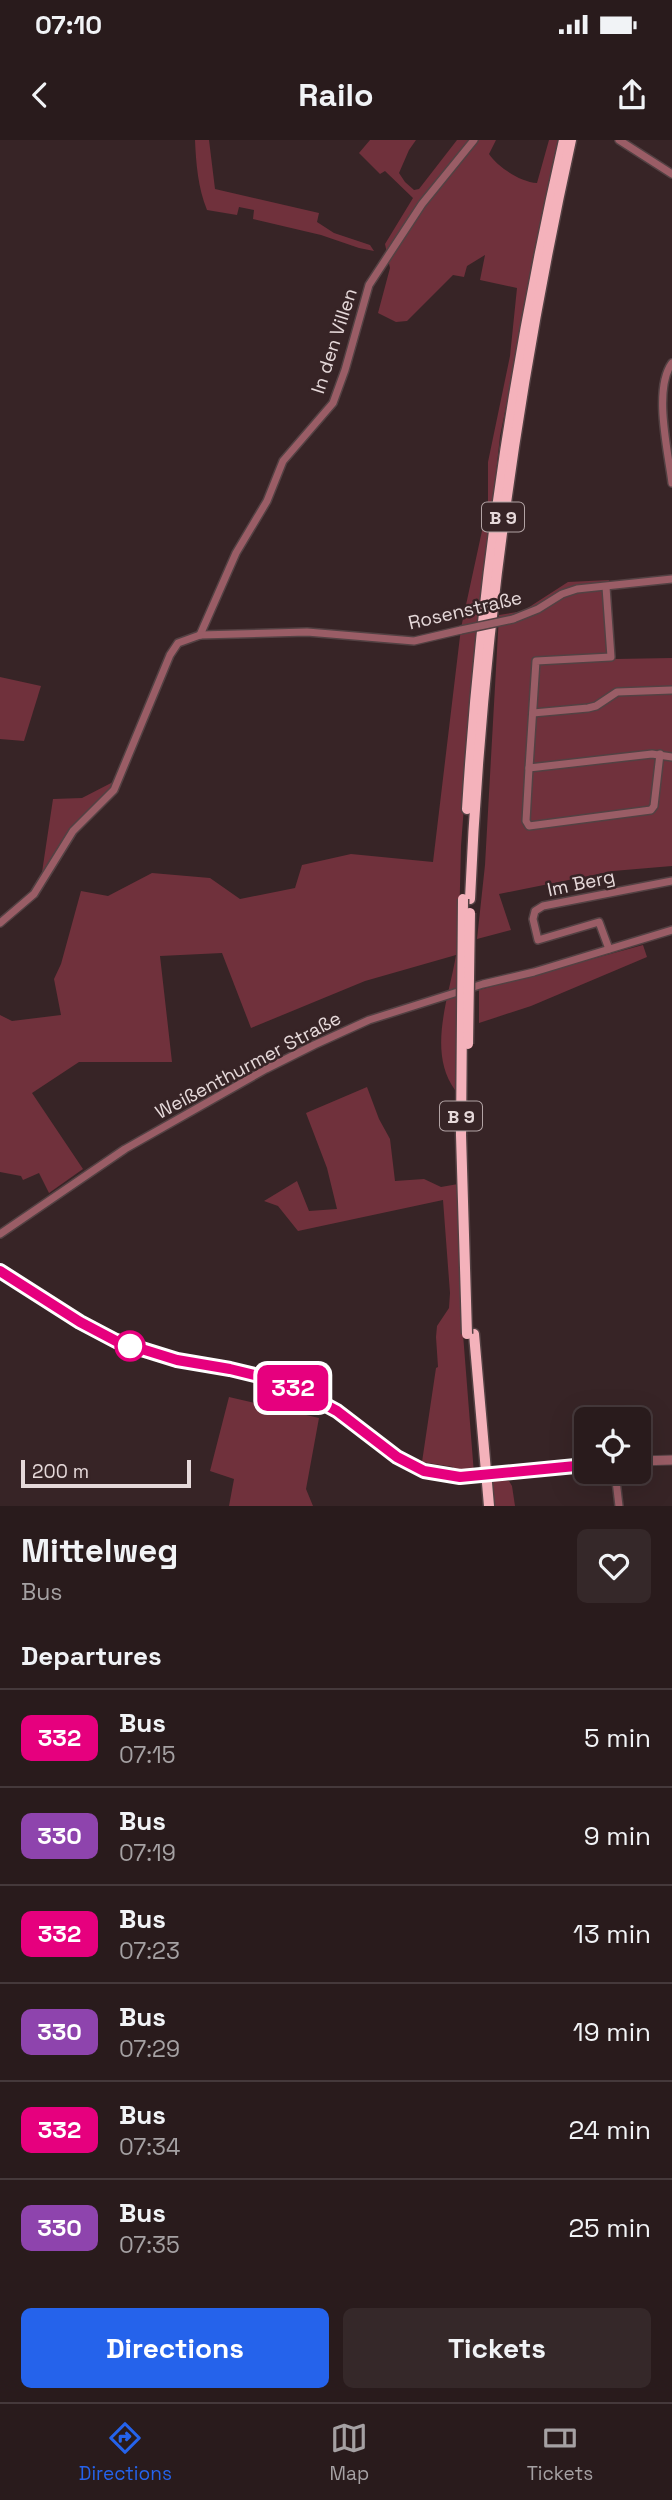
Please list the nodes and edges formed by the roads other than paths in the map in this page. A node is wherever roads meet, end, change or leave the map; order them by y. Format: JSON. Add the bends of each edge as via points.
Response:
{"nodes":[{"id":1,"x":474,"y":140,"type":"edge"},
{"id":2,"x":564,"y":140,"type":"edge"},
{"id":3,"x":571,"y":140,"type":"edge"},
{"id":4,"x":625,"y":141,"type":"edge"},
{"id":5,"x":672,"y":174,"type":"edge"},
{"id":6,"x":672,"y":363,"type":"edge"},
{"id":7,"x":672,"y":483,"type":"edge"},
{"id":8,"x":672,"y":579,"type":"edge"},
{"id":9,"x":606,"y":587,"type":"junction"},
{"id":10,"x":200,"y":635,"type":"junction"},
{"id":11,"x":672,"y":691,"type":"edge"},
{"id":12,"x":533,"y":713,"type":"junction"},
{"id":13,"x":660,"y":754,"type":"junction"},
{"id":14,"x":672,"y":757,"type":"edge"},
{"id":15,"x":530,"y":768,"type":"junction"},
{"id":16,"x":672,"y":881,"type":"edge"},
{"id":17,"x":466,"y":899,"type":"junction"},
{"id":18,"x":0,"y":923,"type":"edge"},
{"id":19,"x":672,"y":930,"type":"edge"},
{"id":20,"x":609,"y":949,"type":"junction"},
{"id":21,"x":0,"y":1234,"type":"edge"},
{"id":22,"x":0,"y":1271,"type":"edge"},
{"id":23,"x":470,"y":1334,"type":"junction"},
{"id":24,"x":672,"y":1460,"type":"edge"},
{"id":25,"x":651,"y":1461,"type":"edge"},
{"id":26,"x":574,"y":1466,"type":"edge"},
{"id":27,"x":495,"y":1474,"type":"dead end"},
{"id":28,"x":469,"y":1476,"type":"dead end"},
{"id":29,"x":616,"y":1484,"type":"edge"},
{"id":30,"x":482,"y":1506,"type":"edge"},
{"id":31,"x":489,"y":1506,"type":"edge"},
{"id":32,"x":619,"y":1506,"type":"edge"}],
"edges":[{"from":1,"to":10,"type":"street","name":"In den Villen","via":[[422,204],[369,285],[333,403],[283,461]]},
{"from":2,"to":17,"type":"highway","number":"B 9","via":[[534,282],[499,494],[475,703]]},
{"from":3,"to":17,"type":"highway","number":"B 9","via":[[541,285],[504,509]]},
{"from":4,"to":5,"type":"street"},
{"from":6,"to":7,"type":"street","via":[[666,371],[663,394]]},
{"from":8,"to":9,"type":"street","name":"Rosenstraße"},
{"from":9,"to":10,"type":"street","name":"Rosenstraße","bridge":true,"via":[[577,589],[513,619],[414,641],[307,632]]},
{"from":9,"to":12,"type":"street","via":[[611,657],[536,661]]},
{"from":10,"to":18,"type":"street","name":"Rosenstraße","via":[[178,643],[170,655],[114,790],[73,831],[34,894]]},
{"from":11,"to":12,"type":"street","via":[[617,692],[588,708]]},
{"from":12,"to":15,"type":"street"},
{"from":13,"to":14,"type":"street"},
{"from":13,"to":15,"type":"street"},
{"from":13,"to":15,"type":"street","via":[[651,810],[528,826]]},
{"from":16,"to":20,"type":"street","name":"Im Berg","via":[[535,911],[538,940],[599,922]]},
{"from":17,"to":23,"type":"highway","number":"B 9","bridge":true,"via":[[461,1135]]},
{"from":19,"to":20,"type":"street","name":"Weißenthurmer Straße"},
{"from":20,"to":21,"type":"street","name":"Weißenthurmer Straße","via":[[369,1020],[314,1045],[125,1149]]},
{"from":22,"to":28,"type":"street","via":[[116,1341],[177,1360],[275,1380],[337,1411],[411,1466],[439,1475]]},
{"from":23,"to":30,"type":"highway","number":"B 9"},
{"from":23,"to":31,"type":"highway","number":"B 9"},
{"from":24,"to":25,"type":"street"},
{"from":26,"to":27,"type":"street"},
{"from":29,"to":32,"type":"street"}]}
